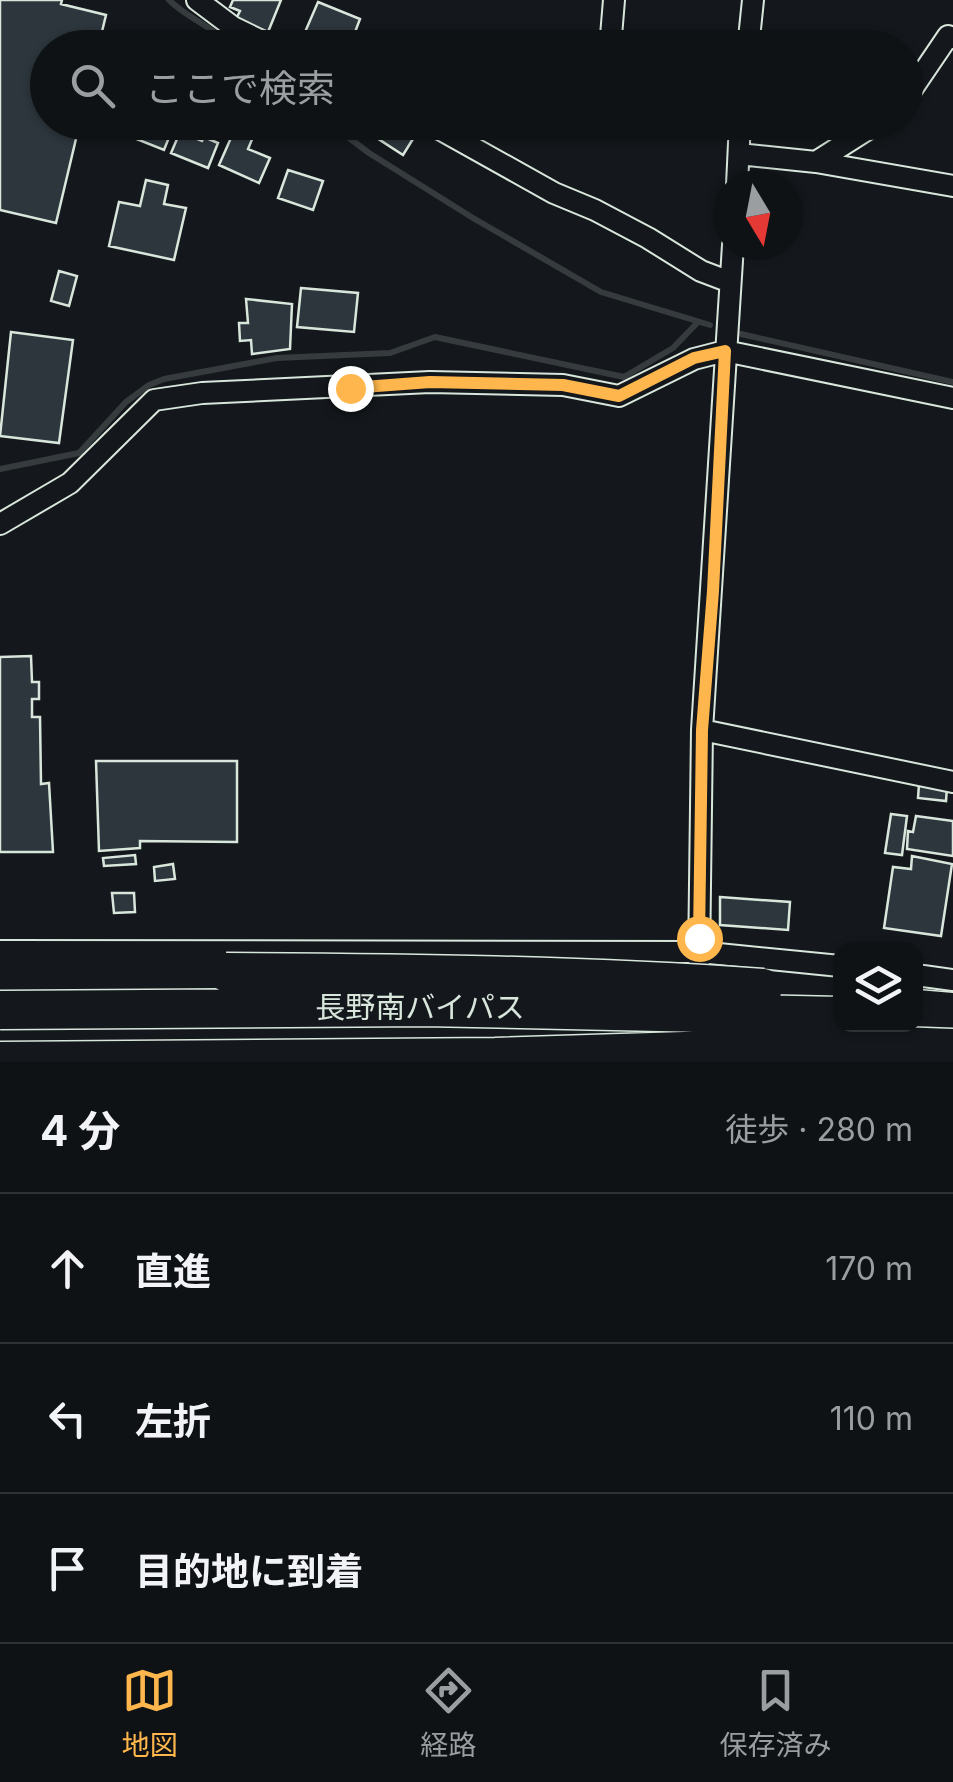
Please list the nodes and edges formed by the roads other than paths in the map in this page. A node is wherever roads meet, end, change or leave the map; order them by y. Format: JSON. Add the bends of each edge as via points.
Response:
{"nodes":[{"id":1,"x":197,"y":0,"type":"edge"},
{"id":2,"x":614,"y":0,"type":"edge"},
{"id":3,"x":753,"y":0,"type":"edge"},
{"id":4,"x":238,"y":30,"type":"edge"},
{"id":5,"x":612,"y":30,"type":"edge"},
{"id":6,"x":750,"y":30,"type":"edge"},
{"id":7,"x":953,"y":38,"type":"edge"},
{"id":8,"x":923,"y":73,"type":"edge"},
{"id":9,"x":459,"y":140,"type":"edge"},
{"id":10,"x":740,"y":140,"type":"edge"},
{"id":11,"x":851,"y":140,"type":"edge"},
{"id":12,"x":739,"y":154,"type":"junction"},
{"id":13,"x":816,"y":162,"type":"junction"},
{"id":14,"x":738,"y":170,"type":"edge"},
{"id":15,"x":953,"y":186,"type":"edge"},
{"id":16,"x":732,"y":260,"type":"edge"},
{"id":17,"x":730,"y":282,"type":"junction"},
{"id":18,"x":725,"y":351,"type":"junction"},
{"id":19,"x":953,"y":398,"type":"edge"},
{"id":20,"x":0,"y":524,"type":"edge"},
{"id":21,"x":702,"y":730,"type":"junction"},
{"id":22,"x":953,"y":782,"type":"edge"},
{"id":23,"x":0,"y":952,"type":"edge"},
{"id":24,"x":699,"y":952,"type":"junction"},
{"id":25,"x":833,"y":965,"type":"edge"},
{"id":26,"x":0,"y":972,"type":"edge"},
{"id":27,"x":923,"y":976,"type":"edge"},
{"id":28,"x":953,"y":980,"type":"edge"},
{"id":29,"x":833,"y":998,"type":"edge"},
{"id":30,"x":0,"y":999,"type":"edge"},
{"id":31,"x":833,"y":999,"type":"edge"},
{"id":32,"x":0,"y":1010,"type":"edge"},
{"id":33,"x":923,"y":1010,"type":"edge"},
{"id":34,"x":953,"y":1012,"type":"edge"},
{"id":35,"x":833,"y":1016,"type":"edge"},
{"id":36,"x":923,"y":1023,"type":"edge"},
{"id":37,"x":953,"y":1025,"type":"edge"},
{"id":38,"x":953,"y":1048,"type":"edge"},
{"id":39,"x":0,"y":1062,"type":"edge"},
{"id":40,"x":704,"y":1062,"type":"edge"}],
"edges":[{"from":1,"to":4,"type":"street"},
{"from":2,"to":5,"type":"street"},
{"from":3,"to":6,"type":"street"},
{"from":7,"to":8,"type":"street","via":[[948,36]]},
{"from":9,"to":17,"type":"street"},
{"from":10,"to":12,"type":"street"},
{"from":11,"to":13,"type":"street"},
{"from":12,"to":13,"type":"street"},
{"from":12,"to":14,"type":"street"},
{"from":13,"to":15,"type":"street"},
{"from":16,"to":17,"type":"street"},
{"from":17,"to":18,"type":"street"},
{"from":18,"to":19,"type":"street"},
{"from":18,"to":20,"type":"street","via":[[694,358],[619,396],[563,385],[430,382],[154,400],[70,482]]},
{"from":18,"to":21,"type":"street"},
{"from":21,"to":22,"type":"street"},
{"from":21,"to":24,"type":"street"},
{"from":23,"to":24,"type":"street"},
{"from":24,"to":25,"type":"street"},
{"from":24,"to":40,"type":"street"},
{"from":26,"to":29,"type":"highway","bridge":true,"via":[[426,973],[664,981]]},
{"from":27,"to":28,"type":"street"},
{"from":30,"to":31,"type":"highway","name":"長野南バイパス"},
{"from":32,"to":35,"type":"highway","name":"長野南バイパス","bridge":true,"via":[[444,1007]]},
{"from":33,"to":34,"type":"highway"},
{"from":36,"to":37,"type":"highway"},
{"from":38,"to":39,"type":"highway","bridge":true}]}
